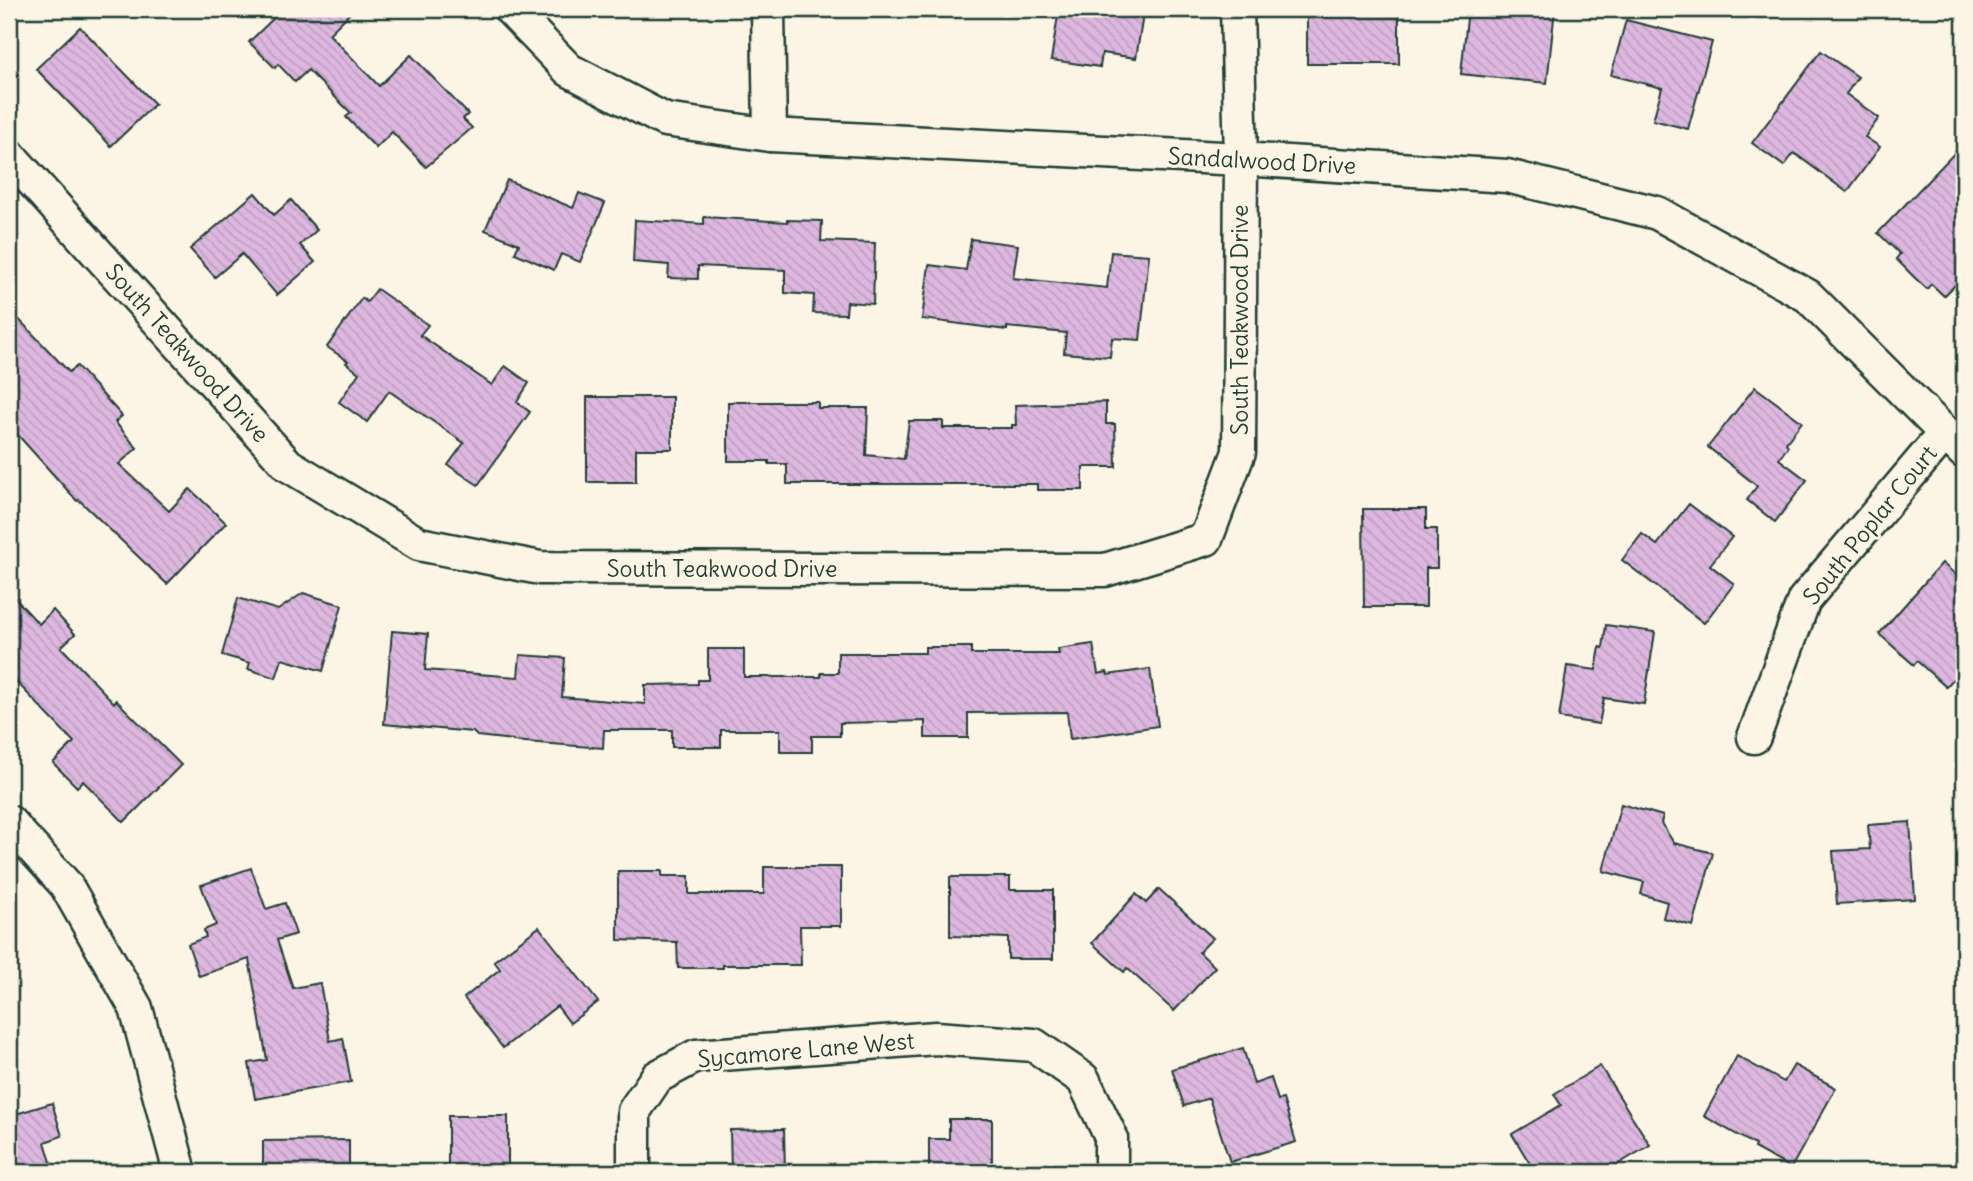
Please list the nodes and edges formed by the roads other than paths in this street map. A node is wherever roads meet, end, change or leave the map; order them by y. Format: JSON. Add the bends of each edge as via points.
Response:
{"nodes":[{"id":1,"x":510,"y":9,"type":"edge"},
{"id":2,"x":768,"y":9,"type":"edge"},
{"id":3,"x":1237,"y":9,"type":"edge"},
{"id":4,"x":770,"y":135,"type":"junction"},
{"id":5,"x":9,"y":155,"type":"edge"},
{"id":6,"x":1241,"y":159,"type":"junction"},
{"id":7,"x":1958,"y":437,"type":"edge"},
{"id":8,"x":1754,"y":737,"type":"dead end"},
{"id":9,"x":9,"y":822,"type":"edge"},
{"id":10,"x":180,"y":1172,"type":"edge"},
{"id":11,"x":634,"y":1172,"type":"edge"},
{"id":12,"x":1111,"y":1172,"type":"edge"}],
"edges":[{"from":1,"to":4,"type":"street","name":"Sandalwood Drive","via":[[569,70],[665,120]]},
{"from":2,"to":4,"type":"street"},
{"from":3,"to":6,"type":"street"},
{"from":4,"to":6,"type":"street","name":"Sandalwood Drive"},
{"from":5,"to":6,"type":"street","name":"South Teakwood Drive","via":[[288,465],[419,544],[540,568],[1105,570],[1206,539],[1239,452]]},
{"from":6,"to":7,"type":"street","name":"Sandalwood Drive","via":[[1507,176],[1657,213],[1808,296]]},
{"from":7,"to":8,"type":"street","name":"South Poplar Court","via":[[1804,600]]},
{"from":9,"to":10,"type":"street","via":[[66,885],[136,1008]]},
{"from":11,"to":12,"type":"street","name":"Sycamore Lane West","via":[[634,1111],[657,1077],[696,1056],[936,1038],[1034,1045],[1083,1079],[1111,1137]]}]}
